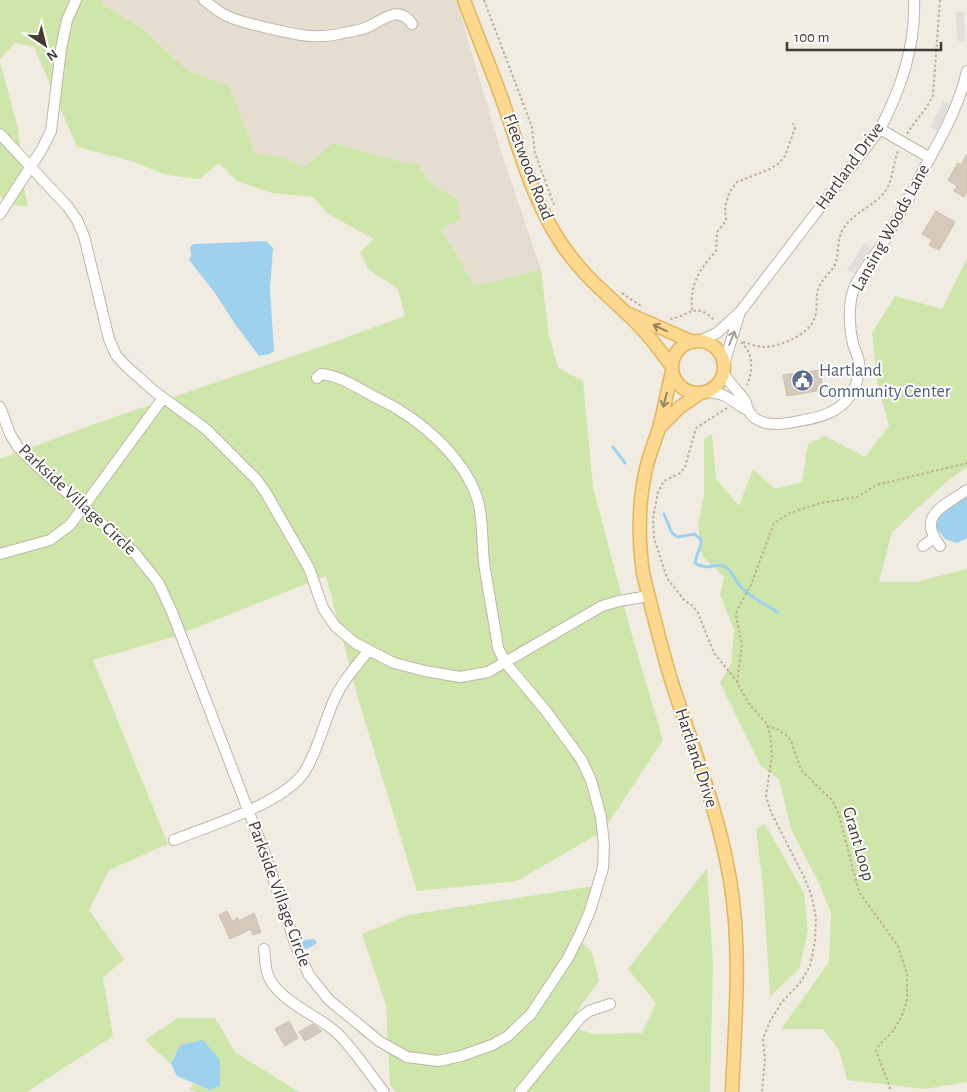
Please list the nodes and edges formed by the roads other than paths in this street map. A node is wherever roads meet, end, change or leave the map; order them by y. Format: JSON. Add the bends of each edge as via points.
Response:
{"nodes":[{"id":1,"x":76,"y":0,"type":"edge"},
{"id":2,"x":204,"y":0,"type":"edge"},
{"id":3,"x":464,"y":0,"type":"edge"},
{"id":4,"x":914,"y":0,"type":"edge"},
{"id":5,"x":412,"y":24,"type":"dead end"},
{"id":6,"x":967,"y":71,"type":"edge"},
{"id":7,"x":880,"y":129,"type":"junction"},
{"id":8,"x":0,"y":134,"type":"edge"},
{"id":9,"x":930,"y":158,"type":"junction"},
{"id":10,"x":30,"y":167,"type":"junction"},
{"id":11,"x":0,"y":214,"type":"edge"},
{"id":12,"x":740,"y":312,"type":"junction"},
{"id":13,"x":626,"y":313,"type":"junction"},
{"id":14,"x":697,"y":342,"type":"junction"},
{"id":15,"x":724,"y":368,"type":"junction"},
{"id":16,"x":672,"y":370,"type":"junction"},
{"id":17,"x":317,"y":378,"type":"dead end"},
{"id":18,"x":704,"y":393,"type":"junction"},
{"id":19,"x":163,"y":398,"type":"junction"},
{"id":20,"x":0,"y":407,"type":"edge"},
{"id":21,"x":749,"y":411,"type":"junction"},
{"id":22,"x":659,"y":428,"type":"junction"},
{"id":23,"x":967,"y":490,"type":"edge"},
{"id":24,"x":83,"y":506,"type":"junction"},
{"id":25,"x":923,"y":546,"type":"dead end"},
{"id":26,"x":0,"y":554,"type":"edge"},
{"id":27,"x":649,"y":596,"type":"junction"},
{"id":28,"x":369,"y":650,"type":"junction"},
{"id":29,"x":505,"y":662,"type":"junction"},
{"id":30,"x":248,"y":810,"type":"junction"},
{"id":31,"x":174,"y":840,"type":"dead end"},
{"id":32,"x":264,"y":949,"type":"dead end"},
{"id":33,"x":610,"y":1004,"type":"dead end"},
{"id":34,"x":384,"y":1092,"type":"edge"},
{"id":35,"x":520,"y":1092,"type":"edge"},
{"id":36,"x":732,"y":1092,"type":"edge"}],
"edges":[{"from":1,"to":10,"type":"street","via":[[60,49],[50,131]]},
{"from":2,"to":5,"type":"street","via":[[237,20],[307,37],[324,37],[365,28],[385,16],[399,14]]},
{"from":3,"to":13,"type":"main road","name":"Fleetwood Road","via":[[551,228],[593,284]]},
{"from":4,"to":7,"type":"street","name":"Hartland Drive","via":[[903,76]]},
{"from":6,"to":9,"type":"street","name":"Lansing Woods Lane","via":[[953,115]]},
{"from":7,"to":9,"type":"street"},
{"from":7,"to":12,"type":"street","name":"Hartland Drive"},
{"from":8,"to":10,"type":"street"},
{"from":9,"to":21,"type":"street","name":"Lansing Woods Lane","via":[[897,220],[854,289],[850,326],[859,362],[858,377],[847,400],[825,416],[783,424],[762,422]]},
{"from":10,"to":11,"type":"street"},
{"from":10,"to":19,"type":"street","via":[[77,220],[116,355]]},
{"from":12,"to":14,"type":"street","name":"Hartland Drive","via":[[717,333]]},
{"from":15,"to":12,"type":"street","name":"Hartland Drive","one_way":true},
{"from":14,"to":13,"type":"main road","name":"Fleetwood Road","one_way":true},
{"from":13,"to":16,"type":"main road","name":"Fleetwood Road","via":[[652,340]]},
{"from":14,"to":15,"type":"main road","via":[[716,348]]},
{"from":14,"to":16,"type":"main road","name":"Hartland Drive","via":[[684,345],[677,351]]},
{"from":15,"to":18,"type":"main road","name":"Hartland Drive","via":[[715,387]]},
{"from":15,"to":21,"type":"street","name":"Lansing Woods Lane","via":[[732,387],[745,400]]},
{"from":16,"to":18,"type":"main road","via":[[683,389]]},
{"from":16,"to":22,"type":"main road","name":"Hartland Drive","one_way":true},
{"from":17,"to":29,"type":"street","name":"Parkside Village Circle","via":[[322,374],[330,375],[354,384],[392,406],[437,439],[461,467],[478,504],[498,648]]},
{"from":18,"to":21,"type":"street","name":"Lansing Woods Lane","via":[[725,395]]},
{"from":18,"to":22,"type":"main road","name":"Hartland Drive","via":[[680,407]]},
{"from":19,"to":24,"type":"street"},
{"from":19,"to":28,"type":"street","via":[[206,429],[256,479],[309,568],[323,608],[335,626]]},
{"from":20,"to":24,"type":"street","name":"Parkside Village Circle","via":[[18,447]]},
{"from":22,"to":27,"type":"main road","name":"Hartland Drive","via":[[646,468],[640,513],[641,556]]},
{"from":23,"to":25,"type":"street","via":[[932,517],[930,525],[937,542]]},
{"from":24,"to":26,"type":"street","via":[[56,537]]},
{"from":24,"to":30,"type":"street","name":"Parkside Village Circle","via":[[125,542],[158,582]]},
{"from":27,"to":29,"type":"street","via":[[602,606]]},
{"from":27,"to":36,"type":"main road","name":"Hartland Drive","via":[[671,680],[711,804],[730,880],[736,921],[737,971]]},
{"from":28,"to":29,"type":"street","via":[[417,670],[460,677],[488,672]]},
{"from":28,"to":30,"type":"street","via":[[337,695],[302,775],[268,801]]},
{"from":29,"to":30,"type":"street","name":"Parkside Village Circle","via":[[581,759],[597,797],[604,845],[603,868],[596,894],[568,958],[532,1014],[508,1036],[492,1045],[438,1061],[407,1057],[379,1041],[329,1000],[309,975],[296,946]]},
{"from":30,"to":31,"type":"street"},
{"from":32,"to":34,"type":"street","via":[[267,972],[284,998],[338,1034]]},
{"from":33,"to":35,"type":"street","via":[[589,1011],[580,1018]]}]}
